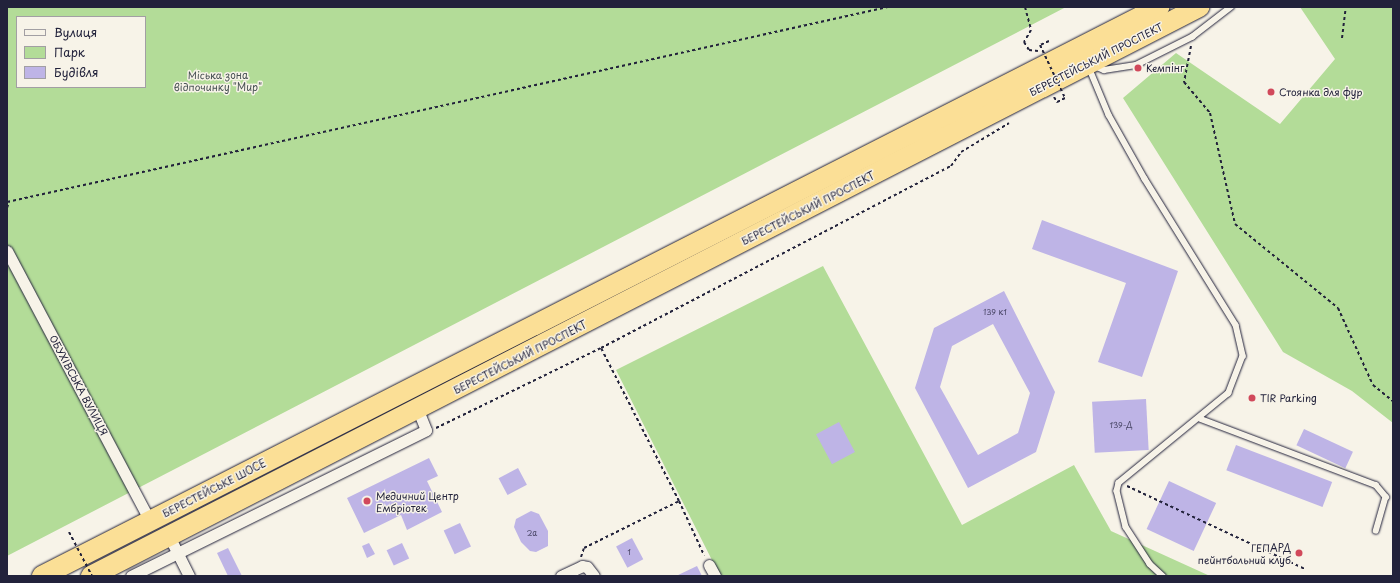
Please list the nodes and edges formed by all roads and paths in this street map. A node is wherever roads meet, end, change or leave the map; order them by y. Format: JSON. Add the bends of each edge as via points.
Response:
{"nodes":[{"id":1,"x":888,"y":7,"type":"edge"},
{"id":2,"x":1025,"y":7,"type":"edge"},
{"id":3,"x":1159,"y":7,"type":"edge"},
{"id":4,"x":1198,"y":7,"type":"edge"},
{"id":5,"x":1231,"y":7,"type":"edge"},
{"id":6,"x":1346,"y":7,"type":"edge"},
{"id":7,"x":1192,"y":37,"type":"junction"},
{"id":8,"x":1342,"y":38,"type":"dead end"},
{"id":9,"x":1051,"y":46,"type":"dead end"},
{"id":10,"x":1036,"y":52,"type":"dead end"},
{"id":11,"x":1088,"y":63,"type":"junction"},
{"id":12,"x":1047,"y":100,"type":"dead end"},
{"id":13,"x":1014,"y":120,"type":"dead end"},
{"id":14,"x":8,"y":202,"type":"edge"},
{"id":15,"x":7,"y":208,"type":"edge"},
{"id":16,"x":7,"y":251,"type":"edge"},
{"id":17,"x":601,"y":348,"type":"junction"},
{"id":18,"x":386,"y":401,"type":"joint"},
{"id":19,"x":1393,"y":401,"type":"edge"},
{"id":20,"x":418,"y":410,"type":"junction"},
{"id":21,"x":1201,"y":419,"type":"junction"},
{"id":22,"x":426,"y":430,"type":"junction"},
{"id":23,"x":1119,"y":483,"type":"junction"},
{"id":24,"x":679,"y":501,"type":"junction"},
{"id":25,"x":150,"y":521,"type":"junction"},
{"id":26,"x":1376,"y":531,"type":"dead end"},
{"id":27,"x":69,"y":532,"type":"dead end"},
{"id":28,"x":173,"y":545,"type":"junction"},
{"id":29,"x":709,"y":566,"type":"joint"},
{"id":30,"x":577,"y":568,"type":"junction"},
{"id":31,"x":1305,"y":569,"type":"dead end"},
{"id":32,"x":42,"y":576,"type":"edge"},
{"id":33,"x":91,"y":576,"type":"edge"},
{"id":34,"x":131,"y":576,"type":"edge"},
{"id":35,"x":189,"y":576,"type":"edge"},
{"id":36,"x":561,"y":576,"type":"edge"},
{"id":37,"x":594,"y":576,"type":"edge"},
{"id":38,"x":715,"y":576,"type":"edge"},
{"id":39,"x":1163,"y":576,"type":"edge"}],
"edges":[{"from":1,"to":14,"type":"path"},
{"from":2,"to":10,"type":"path","via":[[1031,30],[1024,42],[1029,50]]},
{"from":3,"to":18,"type":"highway","name":"БЕРЕСТЕЙСЬКИЙ ПРОСПЕКТ"},
{"from":4,"to":11,"type":"highway","name":"БЕРЕСТЕЙСЬКИЙ ПРОСПЕКТ"},
{"from":5,"to":7,"type":"lane"},
{"from":6,"to":8,"type":"path"},
{"from":7,"to":11,"type":"lane","via":[[1121,69],[1104,70]]},
{"from":7,"to":19,"type":"path","via":[[1190,60],[1184,82],[1210,113],[1236,224],[1338,308],[1373,385]]},
{"from":9,"to":12,"type":"path","bridge":true,"via":[[1049,41],[1040,45],[1065,98],[1057,102],[1054,96]]},
{"from":11,"to":20,"type":"highway","name":"БЕРЕСТЕЙСЬКИЙ ПРОСПЕКТ"},
{"from":11,"to":21,"type":"lane","via":[[1110,115],[1145,179],[1236,325],[1243,356],[1229,392]]},
{"from":13,"to":17,"type":"path","via":[[961,152],[951,166]]},
{"from":14,"to":15,"type":"path"},
{"from":16,"to":25,"type":"street","name":"ОБУХІВСЬКА ВУЛИЦЯ"},
{"from":17,"to":22,"type":"path","via":[[442,428]]},
{"from":17,"to":24,"type":"path"},
{"from":18,"to":25,"type":"highway","name":"БЕРЕСТЕЙСЬКЕ ШОСЕ"},
{"from":20,"to":22,"type":"street"},
{"from":20,"to":28,"type":"highway"},
{"from":21,"to":23,"type":"lane"},
{"from":21,"to":26,"type":"lane","via":[[1376,484],[1386,497]]},
{"from":22,"to":28,"type":"street"},
{"from":23,"to":31,"type":"path"},
{"from":23,"to":39,"type":"lane","via":[[1117,491],[1126,527],[1150,564]]},
{"from":24,"to":29,"type":"path"},
{"from":24,"to":30,"type":"path","via":[[584,548]]},
{"from":25,"to":32,"type":"highway","name":"БЕРЕСТЕЙСЬКЕ ШОСЕ"},
{"from":27,"to":33,"type":"path","bridge":true},
{"from":28,"to":33,"type":"highway"},
{"from":28,"to":34,"type":"street"},
{"from":28,"to":35,"type":"street"},
{"from":29,"to":38,"type":"street"},
{"from":30,"to":36,"type":"street"},
{"from":30,"to":37,"type":"street","via":[[587,568]]}]}
